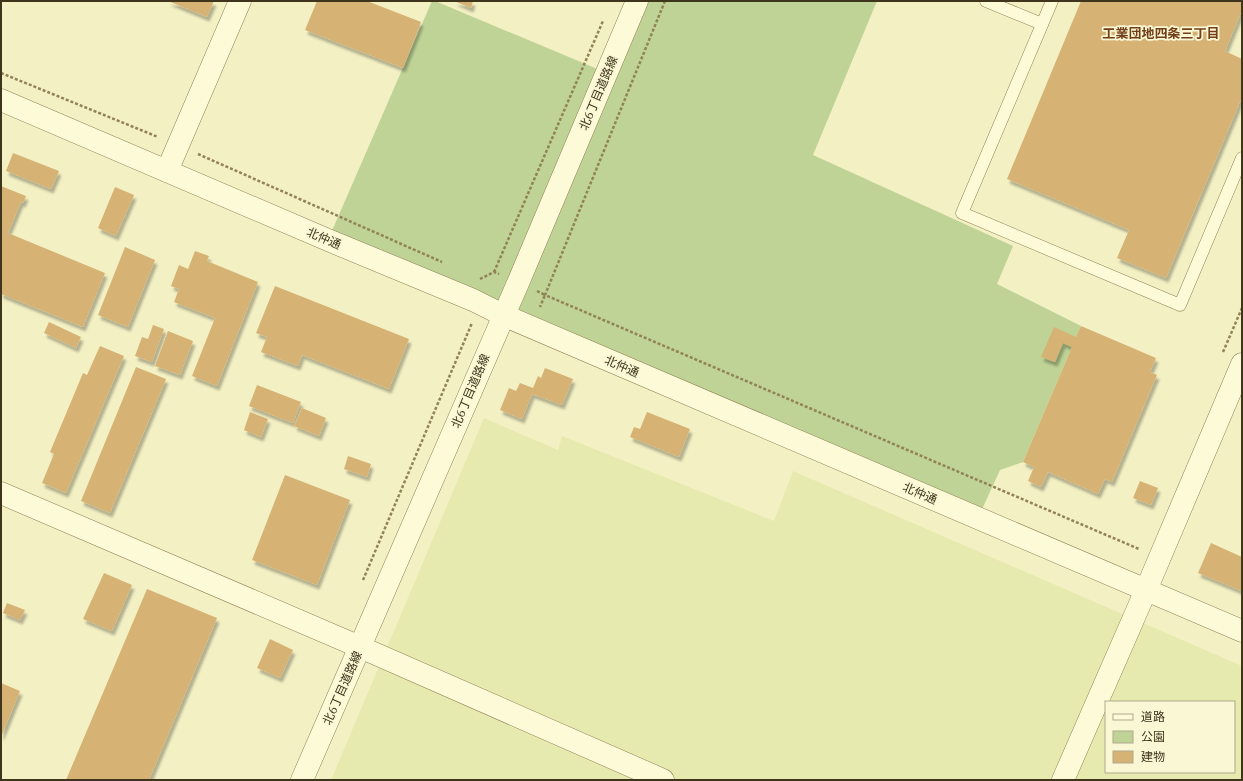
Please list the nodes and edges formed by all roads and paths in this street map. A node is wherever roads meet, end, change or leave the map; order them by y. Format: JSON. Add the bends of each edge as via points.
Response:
{"nodes":[{"id":1,"x":240,"y":1,"type":"edge"},
{"id":2,"x":637,"y":1,"type":"edge"},
{"id":3,"x":665,"y":1,"type":"edge"},
{"id":4,"x":986,"y":1,"type":"edge"},
{"id":5,"x":1052,"y":1,"type":"edge"},
{"id":6,"x":605,"y":16,"type":"dead end"},
{"id":7,"x":1042,"y":24,"type":"junction"},
{"id":8,"x":1,"y":74,"type":"edge"},
{"id":9,"x":1,"y":100,"type":"edge"},
{"id":10,"x":178,"y":145,"type":"junction"},
{"id":11,"x":1242,"y":158,"type":"edge"},
{"id":12,"x":167,"y":171,"type":"junction"},
{"id":13,"x":445,"y":263,"type":"dead end"},
{"id":14,"x":494,"y":272,"type":"dead end"},
{"id":15,"x":474,"y":276,"type":"dead end"},
{"id":16,"x":481,"y":279,"type":"dead end"},
{"id":17,"x":1242,"y":308,"type":"edge"},
{"id":18,"x":503,"y":315,"type":"junction"},
{"id":19,"x":474,"y":319,"type":"dead end"},
{"id":20,"x":1220,"y":359,"type":"dead end"},
{"id":21,"x":1242,"y":364,"type":"edge"},
{"id":22,"x":1,"y":493,"type":"edge"},
{"id":23,"x":1142,"y":542,"type":"dead end"},
{"id":24,"x":362,"y":583,"type":"dead end"},
{"id":25,"x":1146,"y":590,"type":"junction"},
{"id":26,"x":1242,"y":632,"type":"edge"},
{"id":27,"x":360,"y":647,"type":"junction"},
{"id":28,"x":302,"y":780,"type":"edge"},
{"id":29,"x":663,"y":780,"type":"edge"},
{"id":30,"x":1063,"y":780,"type":"edge"}],
"edges":[{"from":1,"to":10,"type":"street"},
{"from":2,"to":18,"type":"street","name":"北6丁目道路線"},
{"from":3,"to":23,"type":"path","via":[[545,295],[1139,550]]},
{"from":4,"to":7,"type":"lane"},
{"from":5,"to":7,"type":"lane"},
{"from":6,"to":14,"type":"path"},
{"from":7,"to":11,"type":"lane","via":[[962,213],[1180,305]]},
{"from":8,"to":10,"type":"path"},
{"from":9,"to":12,"type":"street","name":"北仲通"},
{"from":10,"to":12,"type":"street"},
{"from":10,"to":13,"type":"path"},
{"from":12,"to":18,"type":"street","name":"北仲通"},
{"from":15,"to":16,"type":"path"},
{"from":17,"to":20,"type":"path"},
{"from":18,"to":25,"type":"street","name":"北仲通"},
{"from":18,"to":27,"type":"street","name":"北6丁目道路線"},
{"from":19,"to":24,"type":"path"},
{"from":21,"to":25,"type":"street"},
{"from":22,"to":27,"type":"street"},
{"from":25,"to":26,"type":"street","name":"北仲通"},
{"from":25,"to":30,"type":"street"},
{"from":27,"to":28,"type":"street","name":"北6丁目道路線"},
{"from":27,"to":29,"type":"street"}]}
